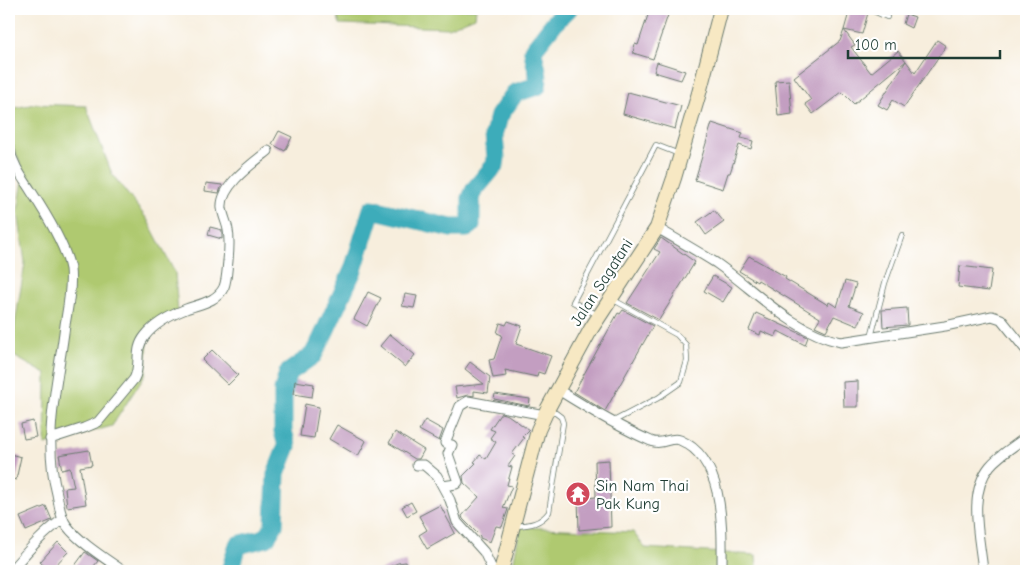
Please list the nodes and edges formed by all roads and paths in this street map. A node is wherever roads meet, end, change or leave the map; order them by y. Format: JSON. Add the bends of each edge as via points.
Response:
{"nodes":[{"id":1,"x":721,"y":9,"type":"edge"},
{"id":2,"x":869,"y":9,"type":"edge"},
{"id":3,"x":887,"y":17,"type":"dead end"},
{"id":4,"x":9,"y":148,"type":"edge"},
{"id":5,"x":268,"y":151,"type":"dead end"},
{"id":6,"x":681,"y":155,"type":"junction"},
{"id":7,"x":657,"y":228,"type":"junction"},
{"id":8,"x":902,"y":235,"type":"dead end"},
{"id":9,"x":610,"y":299,"type":"junction"},
{"id":10,"x":599,"y":316,"type":"junction"},
{"id":11,"x":871,"y":337,"type":"junction"},
{"id":12,"x":1026,"y":350,"type":"edge"},
{"id":13,"x":557,"y":389,"type":"junction"},
{"id":14,"x":546,"y":411,"type":"junction"},
{"id":15,"x":612,"y":422,"type":"junction"},
{"id":16,"x":1026,"y":436,"type":"edge"},
{"id":17,"x":50,"y":439,"type":"junction"},
{"id":18,"x":417,"y":465,"type":"dead end"},
{"id":19,"x":443,"y":486,"type":"junction"},
{"id":20,"x":63,"y":519,"type":"junction"},
{"id":21,"x":513,"y":526,"type":"junction"},
{"id":22,"x":10,"y":571,"type":"edge"},
{"id":23,"x":123,"y":571,"type":"edge"},
{"id":24,"x":493,"y":571,"type":"edge"},
{"id":25,"x":501,"y":571,"type":"edge"},
{"id":26,"x":722,"y":571,"type":"edge"},
{"id":27,"x":983,"y":571,"type":"edge"}],
"edges":[{"from":1,"to":6,"type":"street","name":"Jalan Sagatani"},
{"from":2,"to":3,"type":"lane"},
{"from":4,"to":17,"type":"street","via":[[16,168],[64,248],[70,270],[71,283],[52,402]]},
{"from":5,"to":17,"type":"street","via":[[239,175],[223,202],[229,246],[227,277],[220,292],[203,304],[162,321],[148,332],[138,347],[134,379],[98,422]]},
{"from":6,"to":7,"type":"street","name":"Jalan Sagatani"},
{"from":6,"to":10,"type":"lane","via":[[656,146],[573,302]]},
{"from":7,"to":9,"type":"street","name":"Jalan Sagatani"},
{"from":7,"to":11,"type":"street","via":[[716,264],[816,335],[840,342]]},
{"from":8,"to":11,"type":"lane"},
{"from":9,"to":10,"type":"street","name":"Jalan Sagatani"},
{"from":9,"to":15,"type":"lane","via":[[677,335],[686,346],[687,361],[681,382]]},
{"from":10,"to":13,"type":"street","name":"Jalan Sagatani"},
{"from":11,"to":12,"type":"street","via":[[992,316],[1001,318]]},
{"from":13,"to":14,"type":"street","name":"Jalan Sagatani"},
{"from":13,"to":15,"type":"street"},
{"from":14,"to":19,"type":"street","via":[[464,402],[445,443],[452,445],[448,454],[458,482]]},
{"from":14,"to":21,"type":"street","name":"Jalan Sagatani"},
{"from":14,"to":21,"type":"lane","via":[[561,417],[563,423],[549,512],[535,524]]},
{"from":15,"to":26,"type":"street","via":[[654,442],[681,440],[701,457],[718,491]]},
{"from":16,"to":27,"type":"street","via":[[994,462],[982,482],[977,526]]},
{"from":17,"to":20,"type":"street","via":[[51,472]]},
{"from":18,"to":19,"type":"street","via":[[430,468]]},
{"from":19,"to":24,"type":"street","via":[[457,522],[484,552]]},
{"from":20,"to":22,"type":"street","via":[[47,531]]},
{"from":20,"to":23,"type":"street","via":[[72,532]]},
{"from":21,"to":25,"type":"street","name":"Jalan Sagatani"}]}
